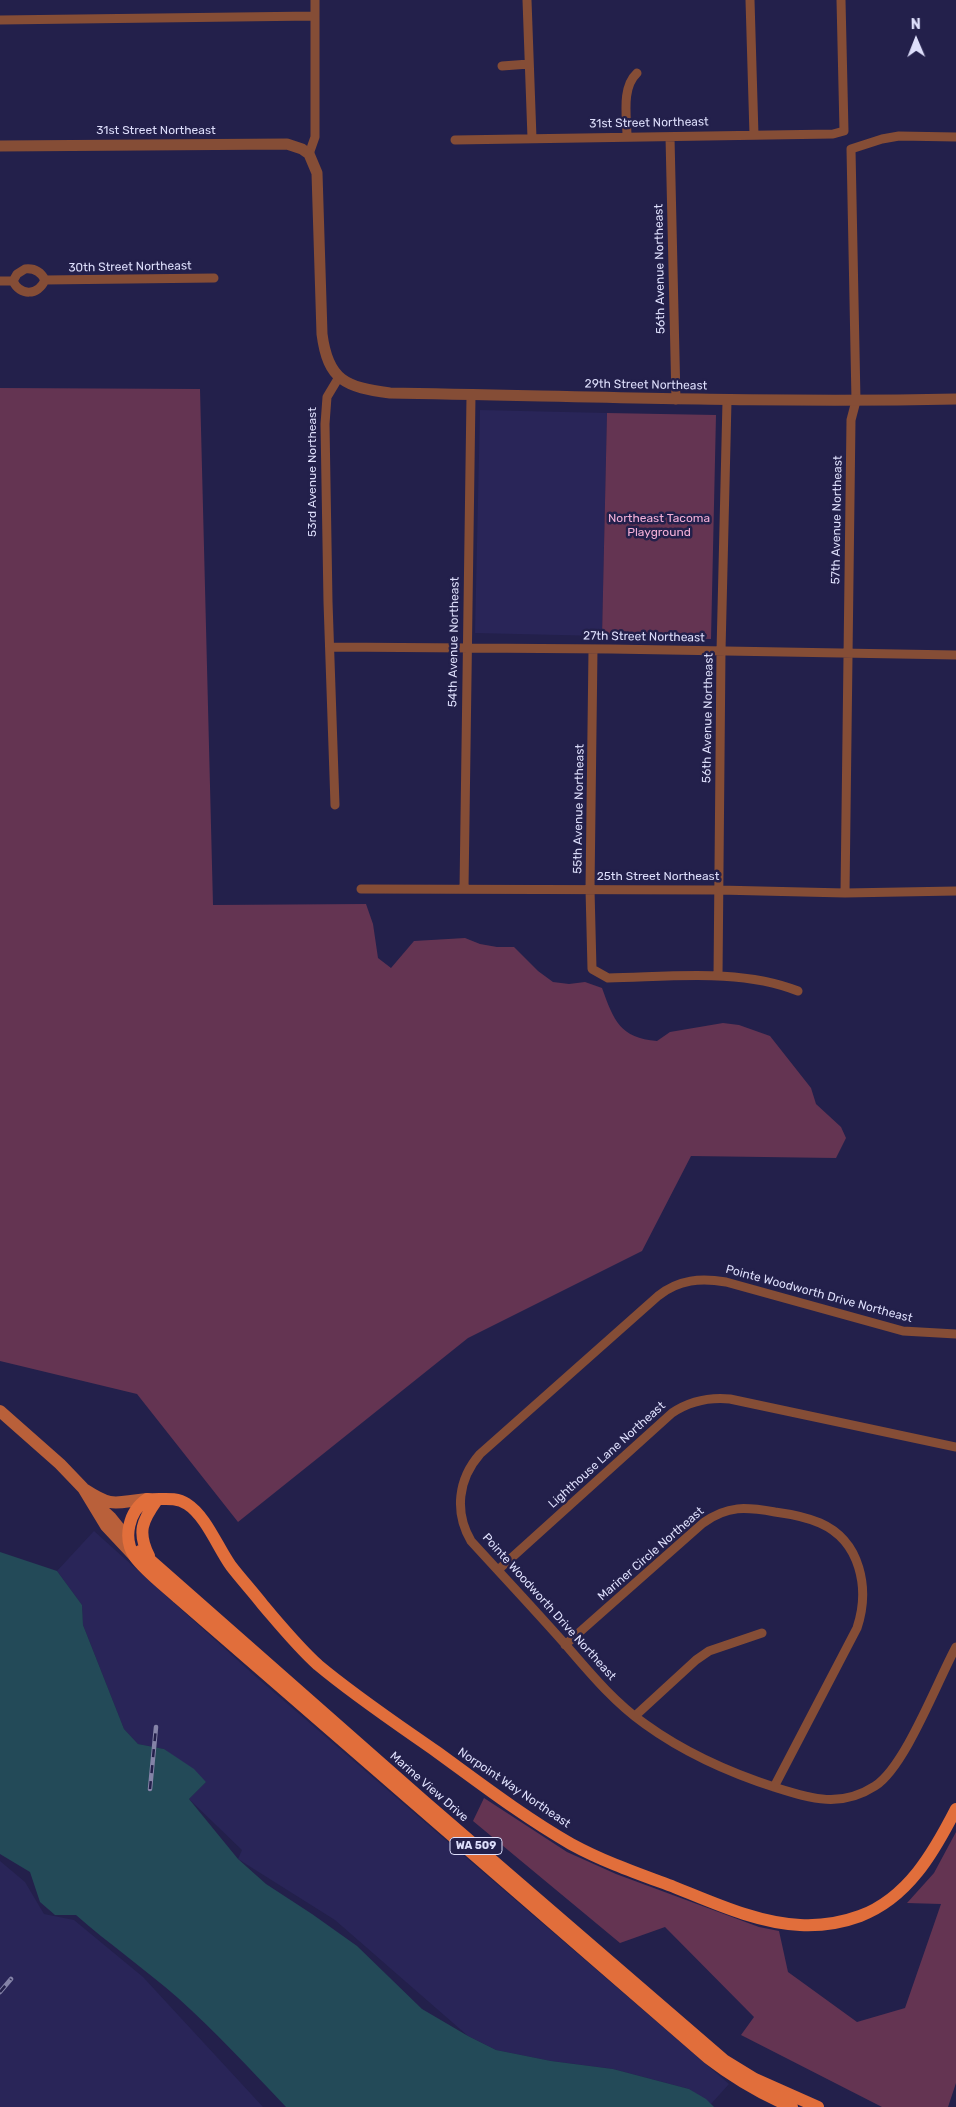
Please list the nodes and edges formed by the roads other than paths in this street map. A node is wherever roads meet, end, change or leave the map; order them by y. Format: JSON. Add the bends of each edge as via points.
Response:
{"nodes":[{"id":1,"x":314,"y":0,"type":"edge"},
{"id":2,"x":527,"y":0,"type":"edge"},
{"id":3,"x":750,"y":0,"type":"edge"},
{"id":4,"x":841,"y":0,"type":"edge"},
{"id":5,"x":315,"y":16,"type":"junction"},
{"id":6,"x":0,"y":20,"type":"edge"},
{"id":7,"x":529,"y":64,"type":"junction"},
{"id":8,"x":502,"y":66,"type":"dead end"},
{"id":9,"x":637,"y":73,"type":"dead end"},
{"id":10,"x":754,"y":136,"type":"junction"},
{"id":11,"x":627,"y":137,"type":"junction"},
{"id":12,"x":670,"y":137,"type":"junction"},
{"id":13,"x":532,"y":138,"type":"junction"},
{"id":14,"x":956,"y":138,"type":"edge"},
{"id":15,"x":454,"y":140,"type":"dead end"},
{"id":16,"x":0,"y":146,"type":"edge"},
{"id":17,"x":309,"y":154,"type":"junction"},
{"id":18,"x":214,"y":278,"type":"dead end"},
{"id":19,"x":45,"y":280,"type":"junction"},
{"id":20,"x":0,"y":281,"type":"edge"},
{"id":21,"x":13,"y":281,"type":"junction"},
{"id":22,"x":339,"y":377,"type":"junction"},
{"id":23,"x":471,"y":396,"type":"junction"},
{"id":24,"x":956,"y":399,"type":"edge"},
{"id":25,"x":676,"y":400,"type":"junction"},
{"id":26,"x":727,"y":401,"type":"junction"},
{"id":27,"x":856,"y":401,"type":"junction"},
{"id":28,"x":331,"y":647,"type":"junction"},
{"id":29,"x":467,"y":649,"type":"junction"},
{"id":30,"x":592,"y":649,"type":"junction"},
{"id":31,"x":721,"y":651,"type":"junction"},
{"id":32,"x":848,"y":654,"type":"junction"},
{"id":33,"x":956,"y":656,"type":"edge"},
{"id":34,"x":335,"y":805,"type":"dead end"},
{"id":35,"x":361,"y":889,"type":"dead end"},
{"id":36,"x":464,"y":889,"type":"junction"},
{"id":37,"x":590,"y":889,"type":"junction"},
{"id":38,"x":719,"y":890,"type":"junction"},
{"id":39,"x":956,"y":891,"type":"edge"},
{"id":40,"x":845,"y":893,"type":"junction"},
{"id":41,"x":718,"y":976,"type":"junction"},
{"id":42,"x":798,"y":991,"type":"dead end"},
{"id":43,"x":956,"y":1334,"type":"edge"},
{"id":44,"x":0,"y":1411,"type":"edge"},
{"id":45,"x":956,"y":1447,"type":"edge"},
{"id":46,"x":85,"y":1494,"type":"junction"},
{"id":47,"x":152,"y":1502,"type":"junction"},
{"id":48,"x":131,"y":1517,"type":"junction"},
{"id":49,"x":111,"y":1518,"type":"junction"},
{"id":50,"x":130,"y":1542,"type":"junction"},
{"id":51,"x":135,"y":1557,"type":"junction"},
{"id":52,"x":151,"y":1561,"type":"junction"},
{"id":53,"x":498,"y":1570,"type":"junction"},
{"id":54,"x":762,"y":1633,"type":"dead end"},
{"id":55,"x":566,"y":1645,"type":"junction"},
{"id":56,"x":955,"y":1653,"type":"edge"},
{"id":57,"x":635,"y":1716,"type":"junction"},
{"id":58,"x":774,"y":1787,"type":"junction"},
{"id":59,"x":956,"y":1809,"type":"edge"},
{"id":60,"x":792,"y":2107,"type":"edge"},
{"id":61,"x":818,"y":2107,"type":"edge"}],
"edges":[{"from":1,"to":5,"type":"street"},
{"from":2,"to":7,"type":"street"},
{"from":3,"to":10,"type":"street"},
{"from":4,"to":10,"type":"street","name":"31st Street Northeast","via":[[844,131]]},
{"from":5,"to":6,"type":"street"},
{"from":5,"to":17,"type":"street","via":[[315,137]]},
{"from":7,"to":8,"type":"street"},
{"from":7,"to":13,"type":"street"},
{"from":9,"to":11,"type":"street","via":[[628,87]]},
{"from":10,"to":12,"type":"street","name":"31st Street Northeast"},
{"from":11,"to":12,"type":"street","name":"31st Street Northeast"},
{"from":11,"to":13,"type":"street","name":"31st Street Northeast"},
{"from":12,"to":25,"type":"street","name":"56th Avenue Northeast"},
{"from":13,"to":15,"type":"street","name":"31st Street Northeast"},
{"from":14,"to":27,"type":"street","name":"57th Avenue Northeast","via":[[900,136],[851,149]]},
{"from":16,"to":17,"type":"street","name":"31st Street Northeast","via":[[287,144]]},
{"from":17,"to":22,"type":"street","via":[[318,180],[324,355]]},
{"from":18,"to":19,"type":"street","name":"30th Street Northeast"},
{"from":19,"to":21,"type":"street","name":"30th Street Northeast","via":[[41,273],[29,269],[17,274]]},
{"from":19,"to":21,"type":"street","name":"30th Street Northeast","via":[[39,290],[28,293],[17,288]]},
{"from":20,"to":21,"type":"street","name":"30th Street Northeast"},
{"from":22,"to":23,"type":"street","name":"29th Street Northeast","via":[[354,386],[382,392]]},
{"from":22,"to":28,"type":"street","name":"53rd Avenue Northeast","via":[[329,393],[325,409]]},
{"from":23,"to":25,"type":"street","name":"29th Street Northeast"},
{"from":23,"to":29,"type":"street","name":"54th Avenue Northeast"},
{"from":24,"to":27,"type":"street","name":"29th Street Northeast"},
{"from":25,"to":26,"type":"street","name":"29th Street Northeast"},
{"from":26,"to":27,"type":"street","name":"29th Street Northeast"},
{"from":26,"to":31,"type":"street","name":"56th Avenue Northeast"},
{"from":27,"to":32,"type":"street","name":"57th Avenue Northeast","via":[[851,420]]},
{"from":28,"to":29,"type":"street","name":"27th Street Northeast"},
{"from":28,"to":34,"type":"street","name":"53rd Avenue Northeast"},
{"from":29,"to":30,"type":"street","name":"27th Street Northeast"},
{"from":29,"to":36,"type":"street","name":"54th Avenue Northeast"},
{"from":30,"to":31,"type":"street","name":"27th Street Northeast"},
{"from":30,"to":37,"type":"street","name":"55th Avenue Northeast"},
{"from":31,"to":32,"type":"street","name":"27th Street Northeast"},
{"from":31,"to":38,"type":"street","name":"56th Avenue Northeast"},
{"from":32,"to":33,"type":"street","name":"27th Street Northeast"},
{"from":32,"to":40,"type":"street","name":"57th Avenue Northeast"},
{"from":35,"to":36,"type":"street","name":"25th Street Northeast"},
{"from":36,"to":37,"type":"street","name":"25th Street Northeast"},
{"from":37,"to":38,"type":"street","name":"25th Street Northeast"},
{"from":37,"to":41,"type":"street","name":"55th Avenue Northeast","via":[[592,969],[608,978]]},
{"from":38,"to":40,"type":"street","name":"25th Street Northeast"},
{"from":38,"to":41,"type":"street","name":"56th Avenue Northeast"},
{"from":39,"to":40,"type":"street","name":"25th Street Northeast"},
{"from":41,"to":42,"type":"street","via":[[780,984]]},
{"from":43,"to":53,"type":"street","name":"Pointe Woodworth Drive Northeast","via":[[896,1329],[726,1282],[696,1279],[674,1285],[480,1454],[468,1470],[461,1490],[462,1521],[471,1541]]},
{"from":44,"to":46,"type":"main road","name":"Marine View Drive","number":"WA 509","via":[[60,1464]]},
{"from":45,"to":53,"type":"street","name":"Lighthouse Lane Northeast","via":[[730,1399],[702,1400],[672,1413]]},
{"from":46,"to":47,"type":"main road","via":[[110,1503]]},
{"from":46,"to":49,"type":"main road","name":"Marine View Drive","number":"WA 509"},
{"from":46,"to":51,"type":"main road","name":"Marine View Drive","number":"WA 509","via":[[106,1526]]},
{"from":47,"to":48,"type":"main road"},
{"from":47,"to":52,"type":"main road","via":[[141,1537]]},
{"from":47,"to":59,"type":"main road","name":"Norpoint Way Northeast","via":[[177,1500],[194,1509],[231,1566],[292,1639],[318,1664],[531,1819],[572,1844],[619,1866],[703,1899],[761,1918],[800,1925],[840,1922],[876,1909],[905,1886],[927,1862]]},
{"from":48,"to":49,"type":"main road"},
{"from":48,"to":50,"type":"main road"},
{"from":49,"to":50,"type":"main road","name":"Marine View Drive","number":"WA 509"},
{"from":50,"to":51,"type":"main road"},
{"from":50,"to":52,"type":"main road","name":"Marine View Drive","number":"WA 509"},
{"from":51,"to":60,"type":"main road","name":"Marine View Drive","number":"WA 509","via":[[178,1598],[708,2058],[741,2082]]},
{"from":52,"to":61,"type":"main road","name":"Marine View Drive","number":"WA 509","via":[[724,2060],[755,2080]]},
{"from":53,"to":55,"type":"street","name":"Pointe Woodworth Drive Northeast"},
{"from":54,"to":57,"type":"street","via":[[708,1651]]},
{"from":55,"to":57,"type":"street","name":"Pointe Woodworth Drive Northeast","via":[[593,1678]]},
{"from":55,"to":58,"type":"street","name":"Mariner Circle Northeast","via":[[703,1523],[728,1509],[788,1514],[819,1522],[830,1529],[848,1546],[859,1567],[863,1587],[862,1612],[857,1628]]},
{"from":56,"to":58,"type":"street","name":"Pointe Woodworth Drive Northeast","via":[[902,1755],[876,1785],[854,1795],[831,1800],[805,1797]]},
{"from":57,"to":58,"type":"street","name":"Pointe Woodworth Drive Northeast","via":[[694,1755]]}]}
